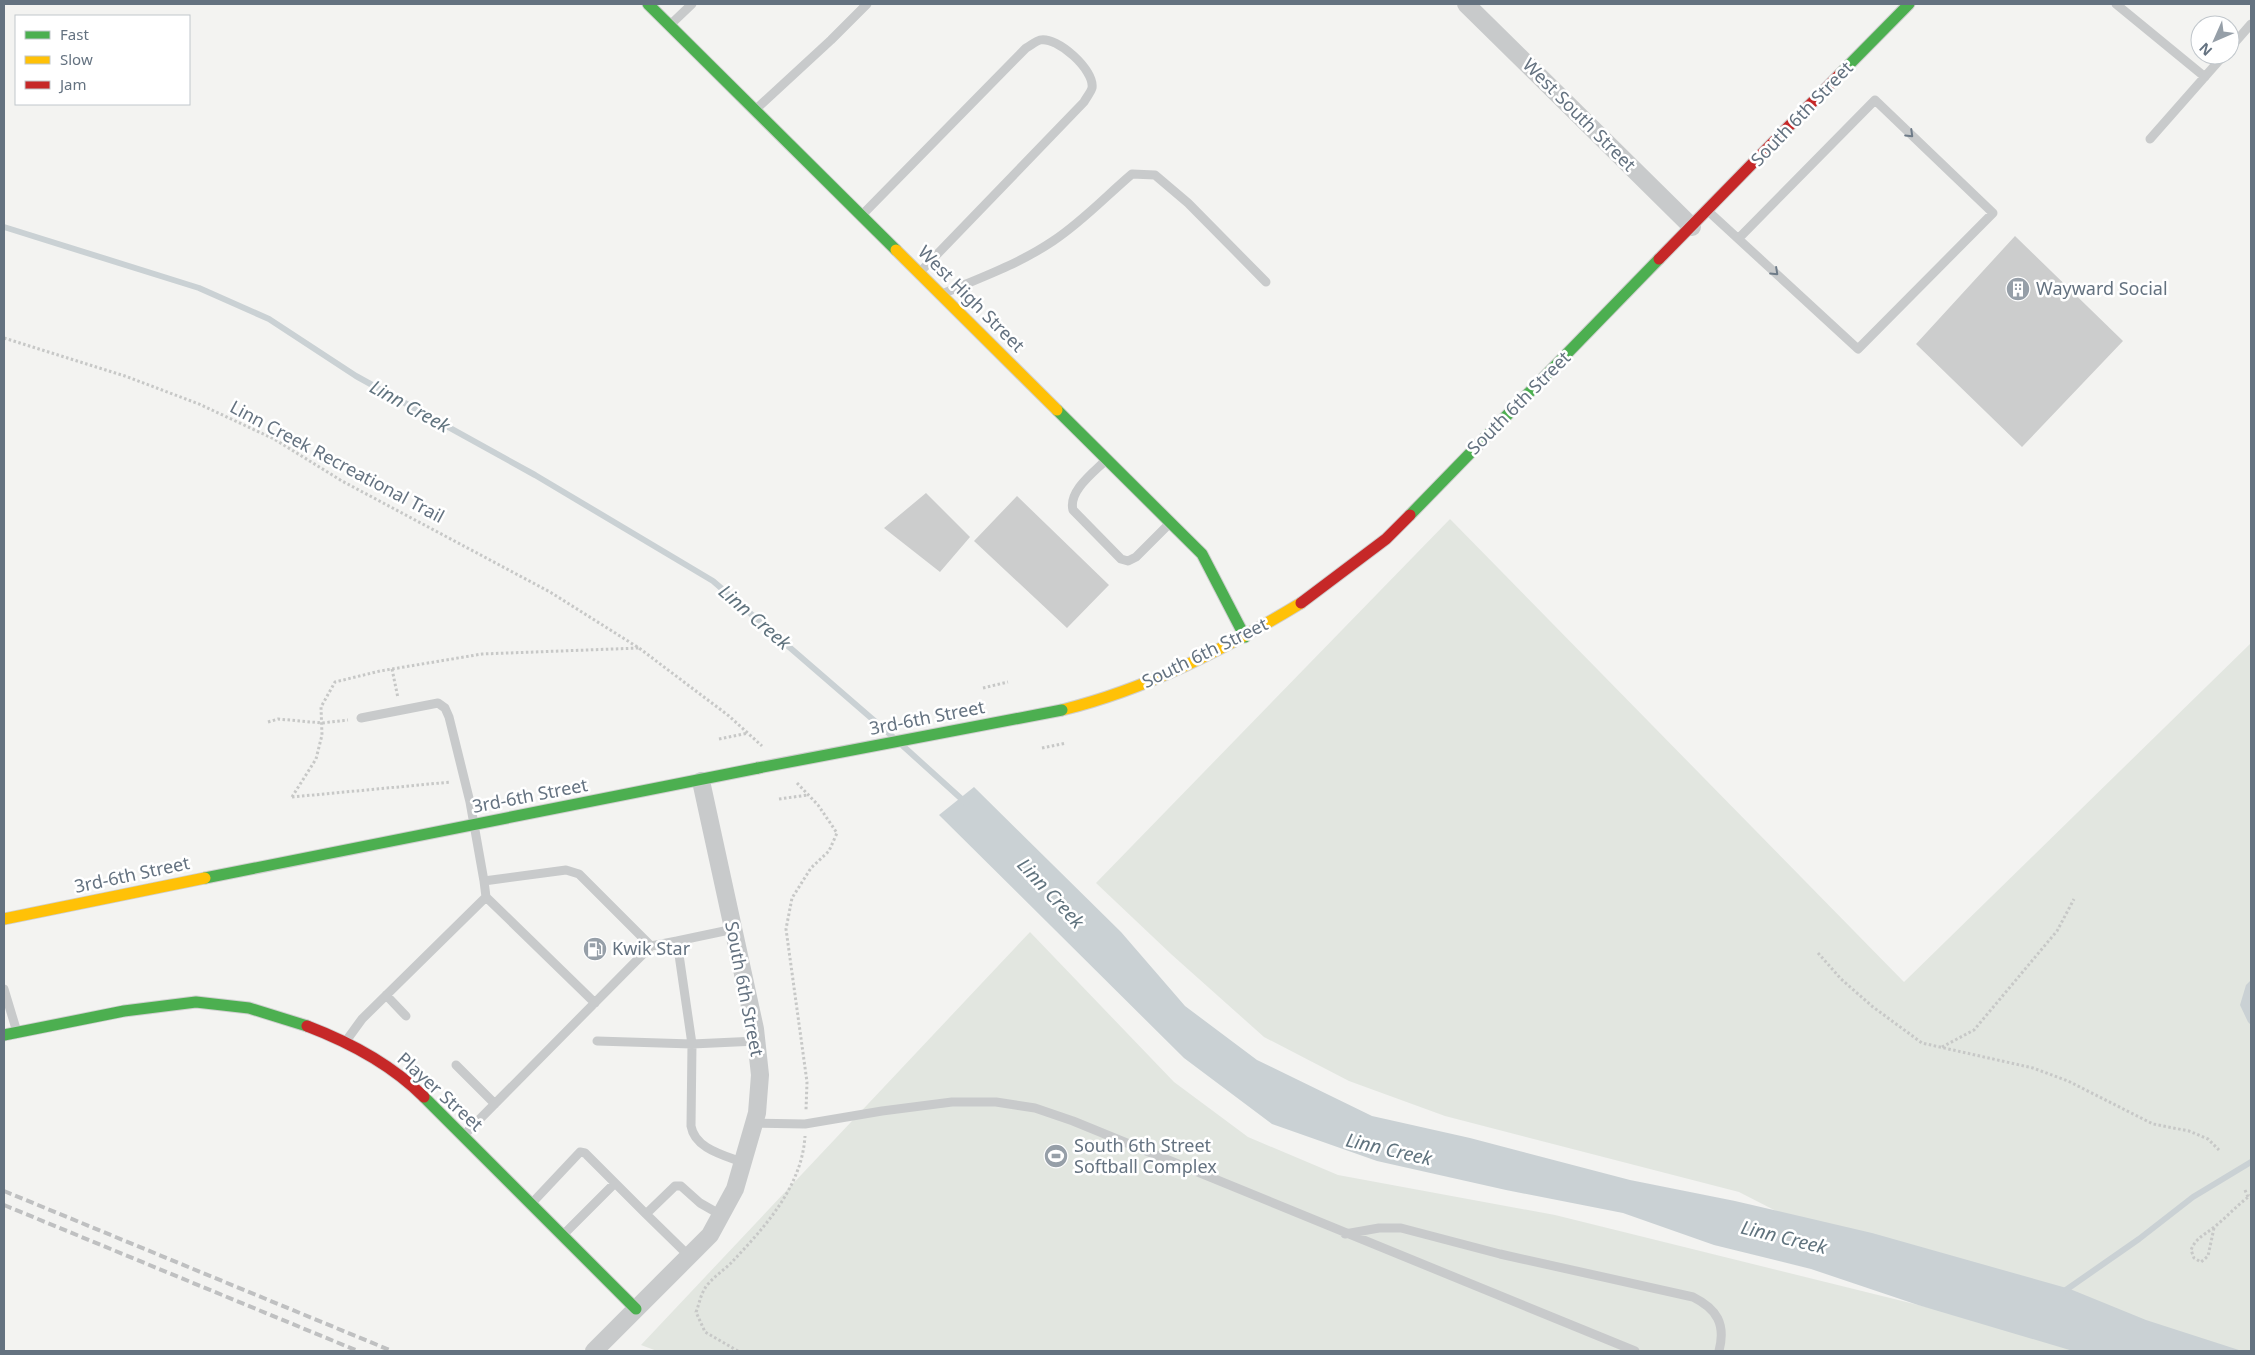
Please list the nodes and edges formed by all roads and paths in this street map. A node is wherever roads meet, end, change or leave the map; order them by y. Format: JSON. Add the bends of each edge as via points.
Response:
{"nodes":[{"id":1,"x":648,"y":4,"type":"edge"},
{"id":2,"x":692,"y":4,"type":"edge"},
{"id":3,"x":867,"y":4,"type":"edge"},
{"id":4,"x":1466,"y":4,"type":"edge"},
{"id":5,"x":1909,"y":4,"type":"edge"},
{"id":6,"x":2116,"y":4,"type":"edge"},
{"id":7,"x":2251,"y":24,"type":"edge"},
{"id":8,"x":670,"y":25,"type":"junction"},
{"id":9,"x":2240,"y":37,"type":"edge"},
{"id":10,"x":2215,"y":65,"type":"edge"},
{"id":11,"x":2205,"y":76,"type":"junction"},
{"id":12,"x":755,"y":110,"type":"junction"},
{"id":13,"x":2150,"y":139,"type":"dead end"},
{"id":14,"x":1708,"y":211,"type":"junction"},
{"id":15,"x":862,"y":215,"type":"junction"},
{"id":16,"x":1692,"y":227,"type":"junction"},
{"id":17,"x":1739,"y":238,"type":"junction"},
{"id":18,"x":920,"y":272,"type":"junction"},
{"id":19,"x":1266,"y":282,"type":"dead end"},
{"id":20,"x":942,"y":294,"type":"junction"},
{"id":21,"x":4,"y":338,"type":"edge"},
{"id":22,"x":1107,"y":459,"type":"junction"},
{"id":23,"x":1171,"y":522,"type":"junction"},
{"id":24,"x":1245,"y":637,"type":"junction"},
{"id":25,"x":392,"y":669,"type":"junction"},
{"id":26,"x":1008,"y":682,"type":"dead end"},
{"id":27,"x":983,"y":688,"type":"dead end"},
{"id":28,"x":400,"y":710,"type":"junction"},
{"id":29,"x":1062,"y":710,"type":"joint"},
{"id":30,"x":361,"y":718,"type":"joint"},
{"id":31,"x":268,"y":722,"type":"dead end"},
{"id":32,"x":322,"y":723,"type":"junction"},
{"id":33,"x":748,"y":733,"type":"dead end"},
{"id":34,"x":719,"y":739,"type":"dead end"},
{"id":35,"x":1066,"y":743,"type":"dead end"},
{"id":36,"x":1042,"y":748,"type":"dead end"},
{"id":37,"x":465,"y":781,"type":"junction"},
{"id":38,"x":701,"y":781,"type":"junction"},
{"id":39,"x":809,"y":795,"type":"dead end"},
{"id":40,"x":779,"y":799,"type":"dead end"},
{"id":41,"x":474,"y":825,"type":"junction"},
{"id":42,"x":484,"y":881,"type":"junction"},
{"id":43,"x":486,"y":897,"type":"junction"},
{"id":44,"x":2074,"y":899,"type":"dead end"},
{"id":45,"x":4,"y":919,"type":"edge"},
{"id":46,"x":734,"y":929,"type":"junction"},
{"id":47,"x":677,"y":941,"type":"junction"},
{"id":48,"x":651,"y":946,"type":"junction"},
{"id":49,"x":1818,"y":953,"type":"dead end"},
{"id":50,"x":4,"y":989,"type":"edge"},
{"id":51,"x":386,"y":996,"type":"junction"},
{"id":52,"x":595,"y":1003,"type":"junction"},
{"id":53,"x":406,"y":1016,"type":"dead end"},
{"id":54,"x":18,"y":1032,"type":"junction"},
{"id":55,"x":4,"y":1036,"type":"edge"},
{"id":56,"x":597,"y":1041,"type":"dead end"},
{"id":57,"x":757,"y":1041,"type":"junction"},
{"id":58,"x":346,"y":1042,"type":"junction"},
{"id":59,"x":692,"y":1044,"type":"junction"},
{"id":60,"x":1942,"y":1048,"type":"junction"},
{"id":61,"x":456,"y":1065,"type":"dead end"},
{"id":62,"x":495,"y":1104,"type":"junction"},
{"id":63,"x":755,"y":1123,"type":"junction"},
{"id":64,"x":463,"y":1136,"type":"junction"},
{"id":65,"x":2219,"y":1150,"type":"dead end"},
{"id":66,"x":744,"y":1163,"type":"junction"},
{"id":67,"x":615,"y":1183,"type":"junction"},
{"id":68,"x":2245,"y":1190,"type":"dead end"},
{"id":69,"x":2250,"y":1196,"type":"edge"},
{"id":70,"x":532,"y":1203,"type":"junction"},
{"id":71,"x":646,"y":1214,"type":"junction"},
{"id":72,"x":722,"y":1215,"type":"junction"},
{"id":73,"x":2214,"y":1228,"type":"junction"},
{"id":74,"x":1345,"y":1234,"type":"junction"},
{"id":75,"x":563,"y":1235,"type":"junction"},
{"id":76,"x":689,"y":1256,"type":"junction"},
{"id":77,"x":636,"y":1309,"type":"junction"},
{"id":78,"x":594,"y":1351,"type":"edge"},
{"id":79,"x":1634,"y":1351,"type":"edge"},
{"id":80,"x":1719,"y":1351,"type":"edge"}],
"edges":[{"from":1,"to":8,"type":"main road","name":"West High Street"},
{"from":2,"to":8,"type":"lane"},
{"from":3,"to":12,"type":"lane"},
{"from":4,"to":16,"type":"street","name":"West South Street"},
{"from":5,"to":14,"type":"main road","name":"South 6th Street"},
{"from":6,"to":11,"type":"lane"},
{"from":7,"to":9,"type":"lane"},
{"from":8,"to":12,"type":"main road","name":"West High Street"},
{"from":10,"to":11,"type":"lane"},
{"from":11,"to":13,"type":"lane"},
{"from":12,"to":15,"type":"main road","name":"West High Street"},
{"from":14,"to":16,"type":"main road","name":"South 6th Street"},
{"from":14,"to":17,"type":"lane"},
{"from":15,"to":18,"type":"main road","name":"West High Street"},
{"from":15,"to":18,"type":"lane","via":[[1026,48],[1041,40],[1055,42],[1079,61],[1090,77],[1092,88],[1084,102]]},
{"from":16,"to":24,"type":"main road","name":"South 6th Street","via":[[1386,539],[1313,596]]},
{"from":17,"to":17,"type":"lane","via":[[1875,100],[1993,213],[1858,349]]},
{"from":18,"to":20,"type":"main road","name":"West High Street"},
{"from":19,"to":20,"type":"lane","via":[[1188,203],[1155,175],[1132,174],[1053,241],[1000,270]]},
{"from":20,"to":22,"type":"main road","name":"West High Street"},
{"from":21,"to":25,"type":"path","name":"Linn Creek Recreational Trail","via":[[199,404],[274,439],[342,481],[550,592],[639,648],[482,654]]},
{"from":22,"to":23,"type":"main road","name":"West High Street"},
{"from":22,"to":23,"type":"lane","via":[[1074,494],[1071,502],[1073,510],[1122,559],[1128,561],[1136,557]]},
{"from":23,"to":24,"type":"main road","name":"West High Street","via":[[1202,554]]},
{"from":24,"to":29,"type":"main road","name":"South 6th Street","via":[[1174,671],[1091,703]]},
{"from":25,"to":28,"type":"path"},
{"from":25,"to":32,"type":"path","via":[[335,682],[322,707]]},
{"from":26,"to":27,"type":"path"},
{"from":28,"to":30,"type":"lane"},
{"from":28,"to":37,"type":"lane","via":[[438,703],[445,708]]},
{"from":29,"to":38,"type":"main road","name":"3rd-6th Street","bridge":true},
{"from":30,"to":32,"type":"path"},
{"from":31,"to":32,"type":"path","via":[[278,719]]},
{"from":32,"to":37,"type":"path","via":[[316,759],[292,797]]},
{"from":33,"to":34,"type":"path"},
{"from":35,"to":36,"type":"path"},
{"from":37,"to":41,"type":"lane"},
{"from":38,"to":41,"type":"main road","name":"3rd-6th Street"},
{"from":38,"to":46,"type":"street","name":"South 6th Street"},
{"from":39,"to":40,"type":"path"},
{"from":41,"to":42,"type":"lane"},
{"from":41,"to":45,"type":"main road","name":"3rd-6th Street"},
{"from":42,"to":43,"type":"lane"},
{"from":42,"to":48,"type":"lane","via":[[566,870],[579,874]]},
{"from":43,"to":51,"type":"lane"},
{"from":43,"to":52,"type":"lane"},
{"from":44,"to":60,"type":"path","via":[[2058,931],[1974,1030]]},
{"from":46,"to":47,"type":"lane"},
{"from":46,"to":57,"type":"street","name":"South 6th Street"},
{"from":47,"to":48,"type":"lane"},
{"from":47,"to":59,"type":"lane"},
{"from":48,"to":52,"type":"lane"},
{"from":49,"to":60,"type":"path","via":[[1841,979],[1896,1026],[1922,1042]]},
{"from":50,"to":54,"type":"lane"},
{"from":51,"to":53,"type":"lane"},
{"from":51,"to":58,"type":"lane","via":[[362,1019]]},
{"from":52,"to":62,"type":"lane"},
{"from":54,"to":55,"type":"main road","name":"Player Street"},
{"from":54,"to":58,"type":"main road","name":"Player Street","via":[[124,1011],[196,1002],[249,1008],[287,1018]]},
{"from":56,"to":59,"type":"lane"},
{"from":57,"to":59,"type":"lane"},
{"from":57,"to":63,"type":"street","name":"South 6th Street","via":[[760,1075]]},
{"from":58,"to":64,"type":"main road","name":"Player Street","via":[[413,1087]]},
{"from":59,"to":66,"type":"lane","via":[[693,1137],[701,1144]]},
{"from":60,"to":65,"type":"path","via":[[2033,1068],[2068,1081],[2153,1124],[2189,1131],[2208,1139]]},
{"from":61,"to":62,"type":"lane"},
{"from":62,"to":64,"type":"lane"},
{"from":63,"to":66,"type":"street","name":"South 6th Street"},
{"from":63,"to":74,"type":"lane","via":[[805,1124],[952,1102],[996,1102],[1034,1108],[1073,1121]]},
{"from":64,"to":70,"type":"main road","name":"Player Street"},
{"from":66,"to":72,"type":"street","name":"South 6th Street"},
{"from":67,"to":70,"type":"lane","via":[[585,1153],[580,1152]]},
{"from":67,"to":71,"type":"lane"},
{"from":67,"to":75,"type":"lane"},
{"from":68,"to":69,"type":"path"},
{"from":69,"to":73,"type":"path"},
{"from":70,"to":75,"type":"main road","name":"Player Street"},
{"from":71,"to":72,"type":"lane","via":[[675,1186],[681,1186],[700,1203]]},
{"from":71,"to":76,"type":"lane"},
{"from":72,"to":76,"type":"street","name":"South 6th Street","via":[[710,1235]]},
{"from":73,"to":73,"type":"path","via":[[2195,1240],[2191,1250],[2194,1258],[2201,1262],[2208,1256]]},
{"from":74,"to":79,"type":"lane"},
{"from":74,"to":80,"type":"lane","via":[[1401,1228],[1500,1254],[1693,1297],[1709,1305],[1719,1319],[1723,1338]]},
{"from":75,"to":77,"type":"main road","name":"Player Street"},
{"from":76,"to":77,"type":"street","name":"South 6th Street"},
{"from":77,"to":78,"type":"street","name":"South 6th Street"}]}
